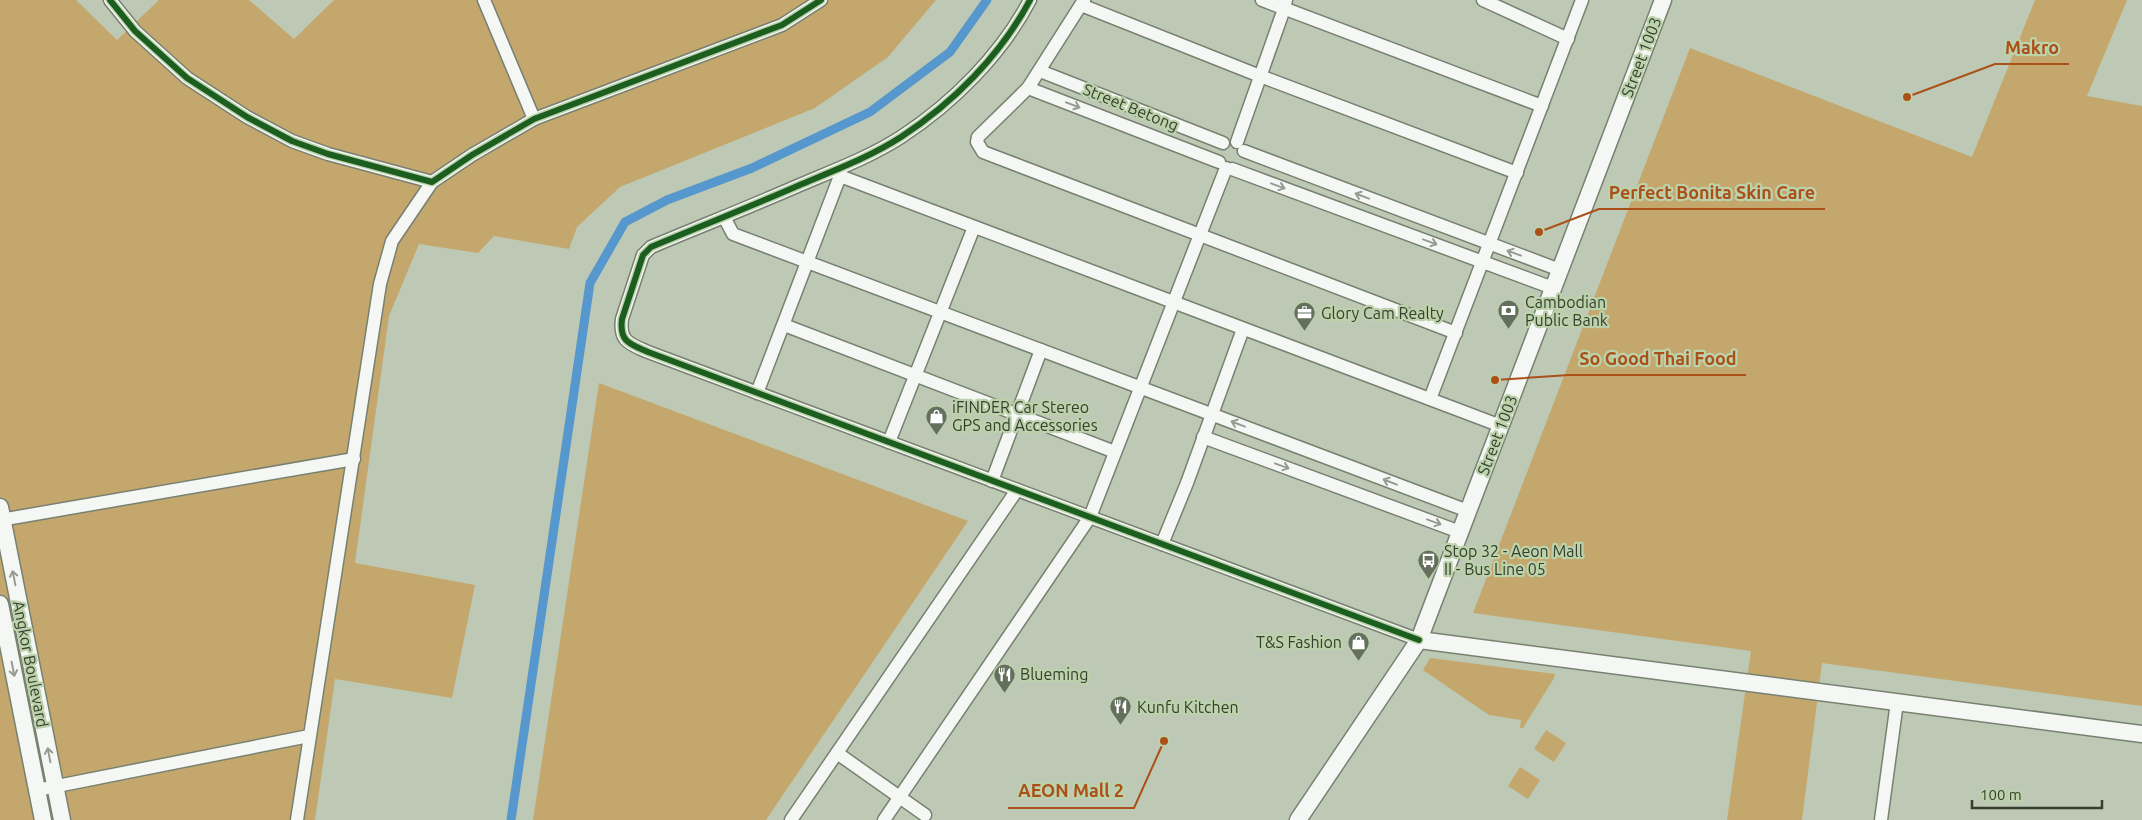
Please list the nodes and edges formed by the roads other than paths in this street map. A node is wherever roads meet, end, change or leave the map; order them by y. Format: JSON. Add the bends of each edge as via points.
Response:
{"nodes":[{"id":1,"x":484,"y":0,"type":"edge"},
{"id":2,"x":820,"y":0,"type":"edge"},
{"id":3,"x":1030,"y":0,"type":"edge"},
{"id":4,"x":1262,"y":0,"type":"edge"},
{"id":5,"x":1483,"y":0,"type":"edge"},
{"id":6,"x":1582,"y":0,"type":"edge"},
{"id":7,"x":1663,"y":0,"type":"edge"},
{"id":8,"x":118,"y":3,"type":"edge"},
{"id":9,"x":1082,"y":3,"type":"edge"},
{"id":10,"x":1285,"y":5,"type":"edge"},
{"id":11,"x":1568,"y":39,"type":"junction"},
{"id":12,"x":1040,"y":71,"type":"junction"},
{"id":13,"x":1260,"y":76,"type":"junction"},
{"id":14,"x":1028,"y":88,"type":"junction"},
{"id":15,"x":1542,"y":106,"type":"junction"},
{"id":16,"x":534,"y":119,"type":"junction"},
{"id":17,"x":1223,"y":144,"type":"junction"},
{"id":18,"x":1240,"y":147,"type":"junction"},
{"id":19,"x":1226,"y":166,"type":"junction"},
{"id":20,"x":838,"y":173,"type":"junction"},
{"id":21,"x":1517,"y":173,"type":"junction"},
{"id":22,"x":432,"y":182,"type":"junction"},
{"id":23,"x":724,"y":218,"type":"junction"},
{"id":24,"x":974,"y":227,"type":"junction"},
{"id":25,"x":1200,"y":233,"type":"junction"},
{"id":26,"x":1489,"y":243,"type":"junction"},
{"id":27,"x":808,"y":262,"type":"junction"},
{"id":28,"x":1483,"y":262,"type":"junction"},
{"id":29,"x":1560,"y":270,"type":"junction"},
{"id":30,"x":1553,"y":288,"type":"junction"},
{"id":31,"x":1173,"y":302,"type":"junction"},
{"id":32,"x":941,"y":312,"type":"junction"},
{"id":33,"x":784,"y":325,"type":"junction"},
{"id":34,"x":1243,"y":329,"type":"junction"},
{"id":35,"x":1456,"y":333,"type":"junction"},
{"id":36,"x":1041,"y":350,"type":"junction"},
{"id":37,"x":916,"y":375,"type":"junction"},
{"id":38,"x":1140,"y":387,"type":"junction"},
{"id":39,"x":757,"y":393,"type":"junction"},
{"id":40,"x":1430,"y":400,"type":"junction"},
{"id":41,"x":1017,"y":414,"type":"junction"},
{"id":42,"x":1212,"y":414,"type":"junction"},
{"id":43,"x":1501,"y":426,"type":"junction"},
{"id":44,"x":1265,"y":435,"type":"junction"},
{"id":45,"x":1203,"y":437,"type":"junction"},
{"id":46,"x":889,"y":442,"type":"junction"},
{"id":47,"x":1115,"y":452,"type":"junction"},
{"id":48,"x":1256,"y":456,"type":"junction"},
{"id":49,"x":354,"y":458,"type":"junction"},
{"id":50,"x":992,"y":481,"type":"junction"},
{"id":51,"x":1018,"y":490,"type":"junction"},
{"id":52,"x":1468,"y":511,"type":"junction"},
{"id":53,"x":1,"y":516,"type":"edge"},
{"id":54,"x":1090,"y":517,"type":"junction"},
{"id":55,"x":1460,"y":532,"type":"junction"},
{"id":56,"x":1162,"y":544,"type":"junction"},
{"id":57,"x":0,"y":604,"type":"edge"},
{"id":58,"x":1419,"y":640,"type":"junction"},
{"id":59,"x":1897,"y":702,"type":"junction"},
{"id":60,"x":2142,"y":734,"type":"edge"},
{"id":61,"x":309,"y":736,"type":"junction"},
{"id":62,"x":837,"y":753,"type":"junction"},
{"id":63,"x":55,"y":787,"type":"junction"},
{"id":64,"x":37,"y":790,"type":"junction"},
{"id":65,"x":899,"y":797,"type":"junction"},
{"id":66,"x":925,"y":815,"type":"dead end"},
{"id":67,"x":43,"y":820,"type":"edge"},
{"id":68,"x":62,"y":820,"type":"edge"},
{"id":69,"x":297,"y":820,"type":"edge"},
{"id":70,"x":791,"y":820,"type":"edge"},
{"id":71,"x":884,"y":820,"type":"edge"},
{"id":72,"x":1298,"y":820,"type":"edge"},
{"id":73,"x":1881,"y":820,"type":"edge"}],
"edges":[{"from":1,"to":16,"type":"street"},
{"from":2,"to":16,"type":"street","via":[[782,25]]},
{"from":3,"to":20,"type":"street","via":[[990,58],[933,113],[900,138]]},
{"from":4,"to":10,"type":"street"},
{"from":5,"to":11,"type":"street"},
{"from":6,"to":11,"type":"street"},
{"from":7,"to":29,"type":"main road","name":"Street 1003"},
{"from":8,"to":22,"type":"street","via":[[135,31],[187,78],[247,117],[284,137],[328,154]]},
{"from":9,"to":12,"type":"street"},
{"from":9,"to":13,"type":"street"},
{"from":10,"to":13,"type":"street"},
{"from":10,"to":15,"type":"street"},
{"from":11,"to":15,"type":"street"},
{"from":12,"to":14,"type":"street"},
{"from":12,"to":17,"type":"street","name":"Street Betong"},
{"from":13,"to":18,"type":"street"},
{"from":13,"to":21,"type":"street"},
{"from":14,"to":19,"type":"street","one_way":true},
{"from":14,"to":25,"type":"street","via":[[982,133],[977,142],[983,152]]},
{"from":15,"to":21,"type":"street"},
{"from":16,"to":22,"type":"street"},
{"from":17,"to":18,"type":"street","via":[[1231,141]]},
{"from":17,"to":19,"type":"street","via":[[1218,150]]},
{"from":18,"to":19,"type":"street","via":[[1242,162]]},
{"from":26,"to":18,"type":"street","one_way":true},
{"from":19,"to":25,"type":"street"},
{"from":19,"to":28,"type":"street","one_way":true},
{"from":20,"to":23,"type":"street"},
{"from":20,"to":24,"type":"street"},
{"from":20,"to":27,"type":"street"},
{"from":21,"to":26,"type":"street"},
{"from":22,"to":49,"type":"street","via":[[392,241],[382,275]]},
{"from":23,"to":27,"type":"street","via":[[733,234]]},
{"from":23,"to":39,"type":"street","via":[[651,247],[643,255],[621,329],[629,344]]},
{"from":24,"to":31,"type":"street"},
{"from":24,"to":32,"type":"street"},
{"from":25,"to":31,"type":"street"},
{"from":25,"to":35,"type":"street"},
{"from":26,"to":28,"type":"street"},
{"from":29,"to":26,"type":"street","one_way":true},
{"from":27,"to":32,"type":"street"},
{"from":27,"to":33,"type":"street"},
{"from":28,"to":30,"type":"street"},
{"from":28,"to":35,"type":"street"},
{"from":29,"to":30,"type":"main road","name":"Street 1003"},
{"from":30,"to":43,"type":"main road","name":"Street 1003"},
{"from":31,"to":34,"type":"street"},
{"from":31,"to":38,"type":"street"},
{"from":32,"to":36,"type":"street"},
{"from":32,"to":37,"type":"street"},
{"from":33,"to":37,"type":"street"},
{"from":33,"to":39,"type":"street"},
{"from":34,"to":40,"type":"street"},
{"from":34,"to":42,"type":"street"},
{"from":35,"to":40,"type":"street"},
{"from":36,"to":38,"type":"street"},
{"from":36,"to":41,"type":"street"},
{"from":37,"to":41,"type":"street"},
{"from":37,"to":46,"type":"street"},
{"from":38,"to":42,"type":"street"},
{"from":38,"to":47,"type":"street"},
{"from":39,"to":46,"type":"street"},
{"from":40,"to":43,"type":"street"},
{"from":41,"to":47,"type":"street"},
{"from":41,"to":50,"type":"street"},
{"from":44,"to":42,"type":"street","one_way":true},
{"from":42,"to":45,"type":"street"},
{"from":43,"to":52,"type":"main road","name":"Street 1003"},
{"from":44,"to":48,"type":"street"},
{"from":52,"to":44,"type":"street","one_way":true},
{"from":45,"to":48,"type":"street"},
{"from":45,"to":56,"type":"street"},
{"from":46,"to":50,"type":"street"},
{"from":47,"to":54,"type":"street"},
{"from":48,"to":55,"type":"street","one_way":true},
{"from":49,"to":53,"type":"street"},
{"from":49,"to":61,"type":"street"},
{"from":50,"to":51,"type":"street"},
{"from":51,"to":54,"type":"street"},
{"from":51,"to":62,"type":"street"},
{"from":52,"to":55,"type":"main road","name":"Street 1003"},
{"from":63,"to":53,"type":"main road","name":"Angkor Boulevard","one_way":true},
{"from":54,"to":56,"type":"street"},
{"from":54,"to":65,"type":"street"},
{"from":55,"to":58,"type":"main road","name":"Street 1003"},
{"from":56,"to":58,"type":"street"},
{"from":57,"to":64,"type":"main road","name":"Angkor Boulevard","one_way":true},
{"from":58,"to":59,"type":"main road"},
{"from":58,"to":72,"type":"main road","name":"Street 1003"},
{"from":59,"to":60,"type":"main road"},
{"from":59,"to":73,"type":"street"},
{"from":61,"to":63,"type":"street"},
{"from":61,"to":69,"type":"street"},
{"from":62,"to":65,"type":"street"},
{"from":62,"to":70,"type":"street"},
{"from":63,"to":64,"type":"street"},
{"from":63,"to":68,"type":"main road","name":"Angkor Boulevard"},
{"from":64,"to":67,"type":"main road","name":"Angkor Boulevard"},
{"from":65,"to":66,"type":"street"},
{"from":65,"to":71,"type":"street"}]}
